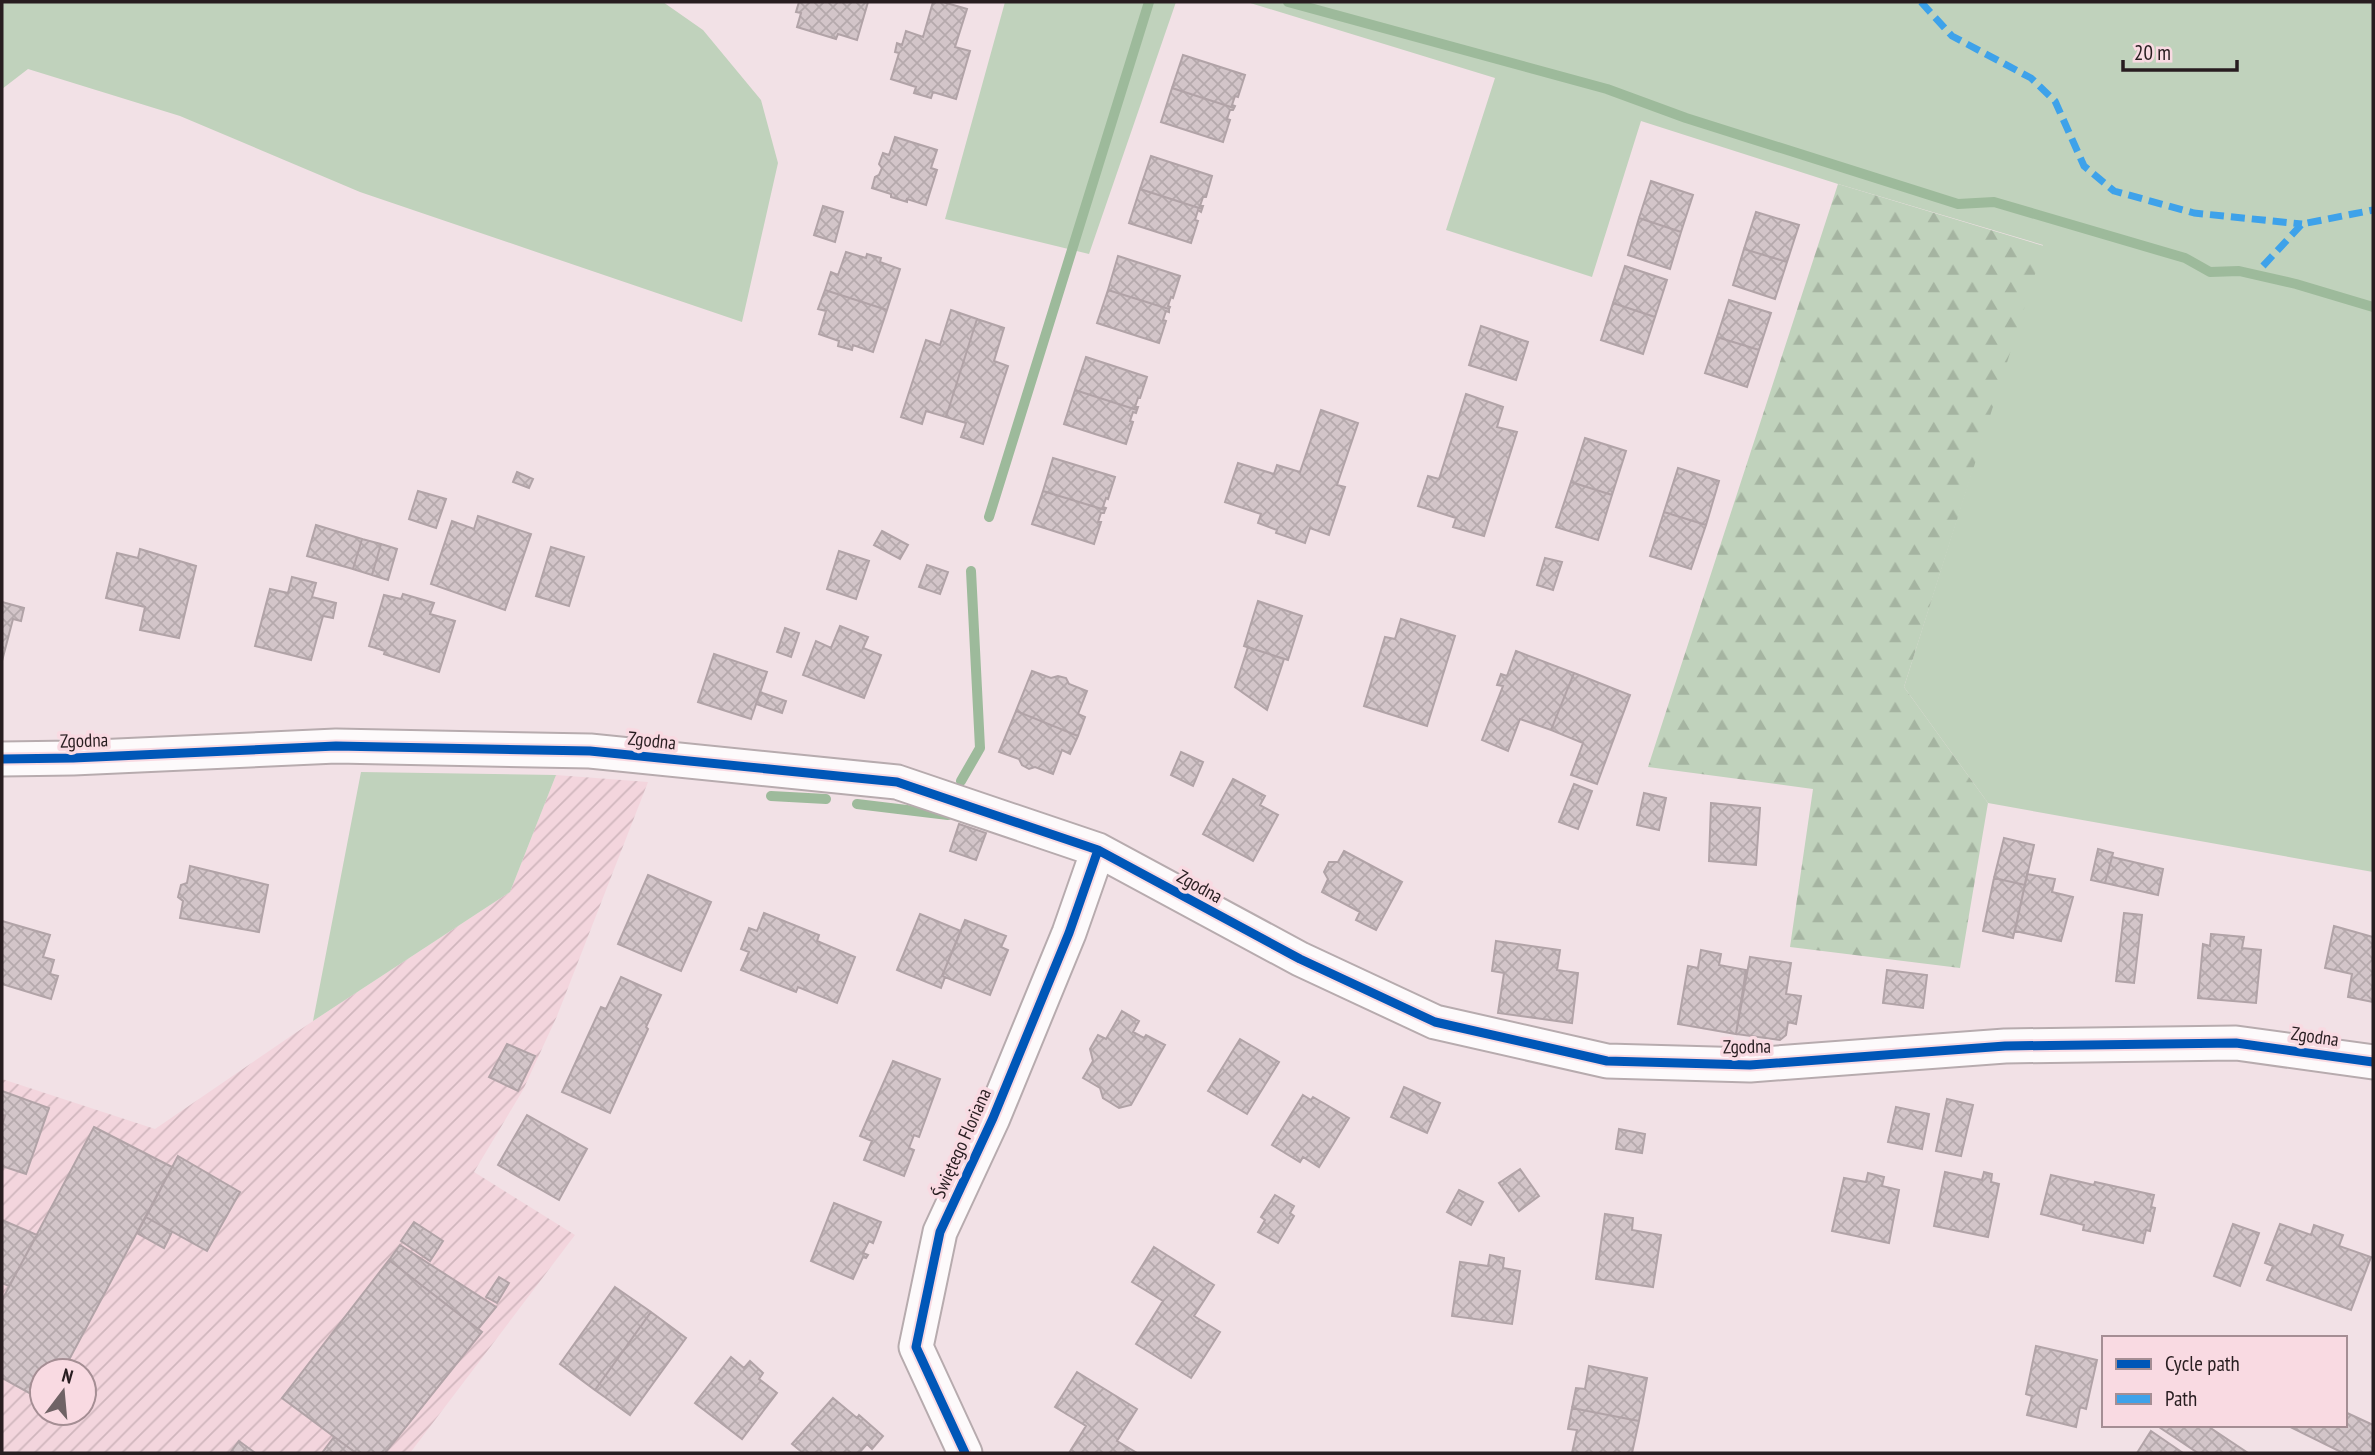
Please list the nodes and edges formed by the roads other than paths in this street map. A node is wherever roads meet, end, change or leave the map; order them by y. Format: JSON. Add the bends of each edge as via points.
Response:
{"nodes":[{"id":1,"x":2,"y":759,"type":"edge"},
{"id":2,"x":1097,"y":850,"type":"junction"},
{"id":3,"x":2373,"y":1062,"type":"edge"},
{"id":4,"x":965,"y":1453,"type":"edge"}],
"edges":[{"from":1,"to":2,"type":"street","name":"Zgodna","via":[[336,746],[590,751],[897,782]]},
{"from":2,"to":3,"type":"street","name":"Zgodna","via":[[1300,959],[1435,1022],[1607,1061],[1750,1065],[2005,1046],[2236,1043]]},
{"from":2,"to":4,"type":"street","name":"Świętego Floriana","via":[[1064,946],[940,1232],[916,1348]]}]}
